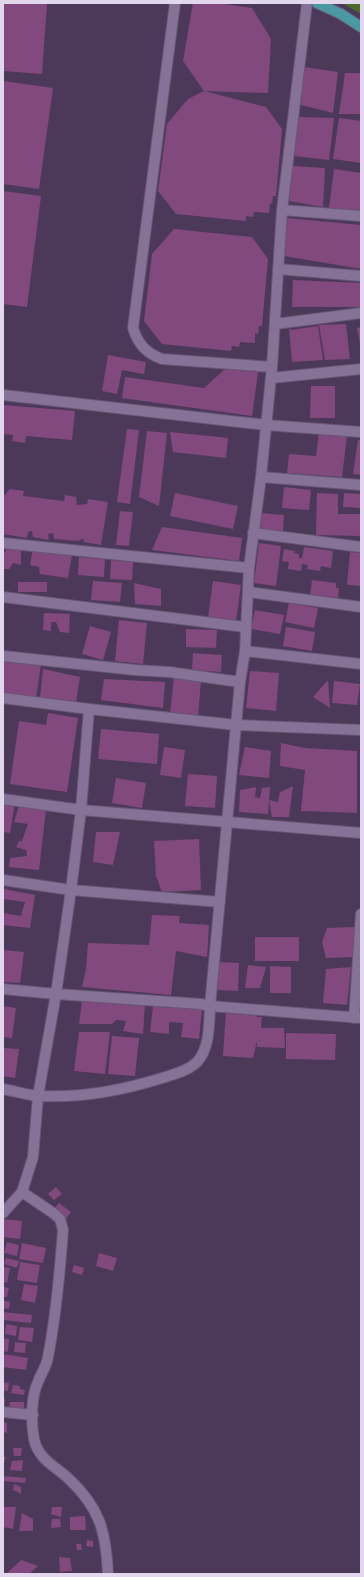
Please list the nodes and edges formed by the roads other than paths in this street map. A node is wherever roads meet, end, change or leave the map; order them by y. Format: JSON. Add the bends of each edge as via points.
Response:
{"nodes":[{"id":1,"x":175,"y":3,"type":"edge"},
{"id":2,"x":307,"y":3,"type":"edge"},
{"id":3,"x":317,"y":3,"type":"edge"},
{"id":4,"x":361,"y":27,"type":"edge"},
{"id":5,"x":282,"y":210,"type":"junction"},
{"id":6,"x":361,"y":216,"type":"edge"},
{"id":7,"x":278,"y":268,"type":"junction"},
{"id":8,"x":361,"y":276,"type":"edge"},
{"id":9,"x":361,"y":313,"type":"edge"},
{"id":10,"x":275,"y":324,"type":"junction"},
{"id":11,"x":272,"y":367,"type":"junction"},
{"id":12,"x":361,"y":369,"type":"edge"},
{"id":13,"x":271,"y":378,"type":"junction"},
{"id":14,"x":3,"y":395,"type":"edge"},
{"id":15,"x":266,"y":426,"type":"junction"},
{"id":16,"x":361,"y":432,"type":"edge"},
{"id":17,"x":261,"y":477,"type":"junction"},
{"id":18,"x":361,"y":485,"type":"edge"},
{"id":19,"x":253,"y":533,"type":"junction"},
{"id":20,"x":3,"y":543,"type":"edge"},
{"id":21,"x":361,"y":547,"type":"edge"},
{"id":22,"x":249,"y":568,"type":"junction"},
{"id":23,"x":248,"y":592,"type":"junction"},
{"id":24,"x":3,"y":597,"type":"edge"},
{"id":25,"x":361,"y":607,"type":"edge"},
{"id":26,"x":245,"y":627,"type":"junction"},
{"id":27,"x":245,"y":651,"type":"junction"},
{"id":28,"x":3,"y":656,"type":"edge"},
{"id":29,"x":361,"y":664,"type":"edge"},
{"id":30,"x":240,"y":682,"type":"junction"},
{"id":31,"x":3,"y":698,"type":"edge"},
{"id":32,"x":89,"y":709,"type":"junction"},
{"id":33,"x":236,"y":724,"type":"junction"},
{"id":34,"x":361,"y":730,"type":"edge"},
{"id":35,"x":3,"y":799,"type":"edge"},
{"id":36,"x":81,"y":810,"type":"junction"},
{"id":37,"x":228,"y":823,"type":"junction"},
{"id":38,"x":361,"y":833,"type":"edge"},
{"id":39,"x":3,"y":880,"type":"edge"},
{"id":40,"x":71,"y":890,"type":"junction"},
{"id":41,"x":220,"y":902,"type":"junction"},
{"id":42,"x":361,"y":914,"type":"edge"},
{"id":43,"x":360,"y":929,"type":"edge"},
{"id":44,"x":3,"y":988,"type":"edge"},
{"id":45,"x":56,"y":994,"type":"junction"},
{"id":46,"x":210,"y":1006,"type":"junction"},
{"id":47,"x":357,"y":1018,"type":"edge"},
{"id":48,"x":3,"y":1089,"type":"edge"},
{"id":49,"x":38,"y":1096,"type":"junction"},
{"id":50,"x":22,"y":1192,"type":"junction"},
{"id":51,"x":3,"y":1213,"type":"edge"},
{"id":52,"x":3,"y":1412,"type":"edge"},
{"id":53,"x":33,"y":1415,"type":"junction"},
{"id":54,"x":108,"y":1574,"type":"edge"}],
"edges":[{"from":1,"to":11,"type":"street","via":[[134,328],[143,348],[162,359]]},
{"from":2,"to":5,"type":"street"},
{"from":3,"to":4,"type":"main road"},
{"from":5,"to":6,"type":"street"},
{"from":5,"to":7,"type":"street"},
{"from":7,"to":8,"type":"street"},
{"from":7,"to":10,"type":"street"},
{"from":9,"to":10,"type":"street"},
{"from":10,"to":11,"type":"street"},
{"from":11,"to":13,"type":"street"},
{"from":12,"to":13,"type":"street"},
{"from":13,"to":15,"type":"street"},
{"from":14,"to":15,"type":"street"},
{"from":15,"to":16,"type":"street"},
{"from":15,"to":17,"type":"street"},
{"from":17,"to":18,"type":"street"},
{"from":17,"to":19,"type":"street"},
{"from":19,"to":21,"type":"street"},
{"from":19,"to":22,"type":"street"},
{"from":20,"to":22,"type":"street"},
{"from":22,"to":23,"type":"street"},
{"from":23,"to":25,"type":"street"},
{"from":23,"to":26,"type":"street"},
{"from":24,"to":26,"type":"street"},
{"from":26,"to":27,"type":"street"},
{"from":27,"to":29,"type":"street"},
{"from":27,"to":30,"type":"street"},
{"from":28,"to":30,"type":"street","via":[[169,672]]},
{"from":30,"to":33,"type":"street"},
{"from":31,"to":32,"type":"street"},
{"from":32,"to":33,"type":"street"},
{"from":32,"to":36,"type":"street"},
{"from":33,"to":34,"type":"street"},
{"from":33,"to":37,"type":"street"},
{"from":35,"to":36,"type":"street"},
{"from":36,"to":37,"type":"street"},
{"from":36,"to":40,"type":"street"},
{"from":37,"to":38,"type":"street"},
{"from":37,"to":41,"type":"street"},
{"from":39,"to":40,"type":"street"},
{"from":40,"to":41,"type":"street"},
{"from":40,"to":45,"type":"street"},
{"from":41,"to":46,"type":"street"},
{"from":42,"to":43,"type":"street"},
{"from":43,"to":47,"type":"street"},
{"from":44,"to":45,"type":"street"},
{"from":45,"to":46,"type":"street"},
{"from":45,"to":49,"type":"street"},
{"from":46,"to":47,"type":"street"},
{"from":46,"to":49,"type":"street","via":[[204,1052],[188,1069],[131,1087],[87,1096]]},
{"from":48,"to":49,"type":"street"},
{"from":49,"to":50,"type":"street","via":[[33,1157]]},
{"from":50,"to":51,"type":"street"},
{"from":50,"to":53,"type":"street","via":[[57,1216],[63,1230],[48,1358],[33,1394]]},
{"from":52,"to":53,"type":"street"},
{"from":53,"to":54,"type":"street","via":[[34,1439],[39,1453],[90,1503],[102,1526]]}]}
